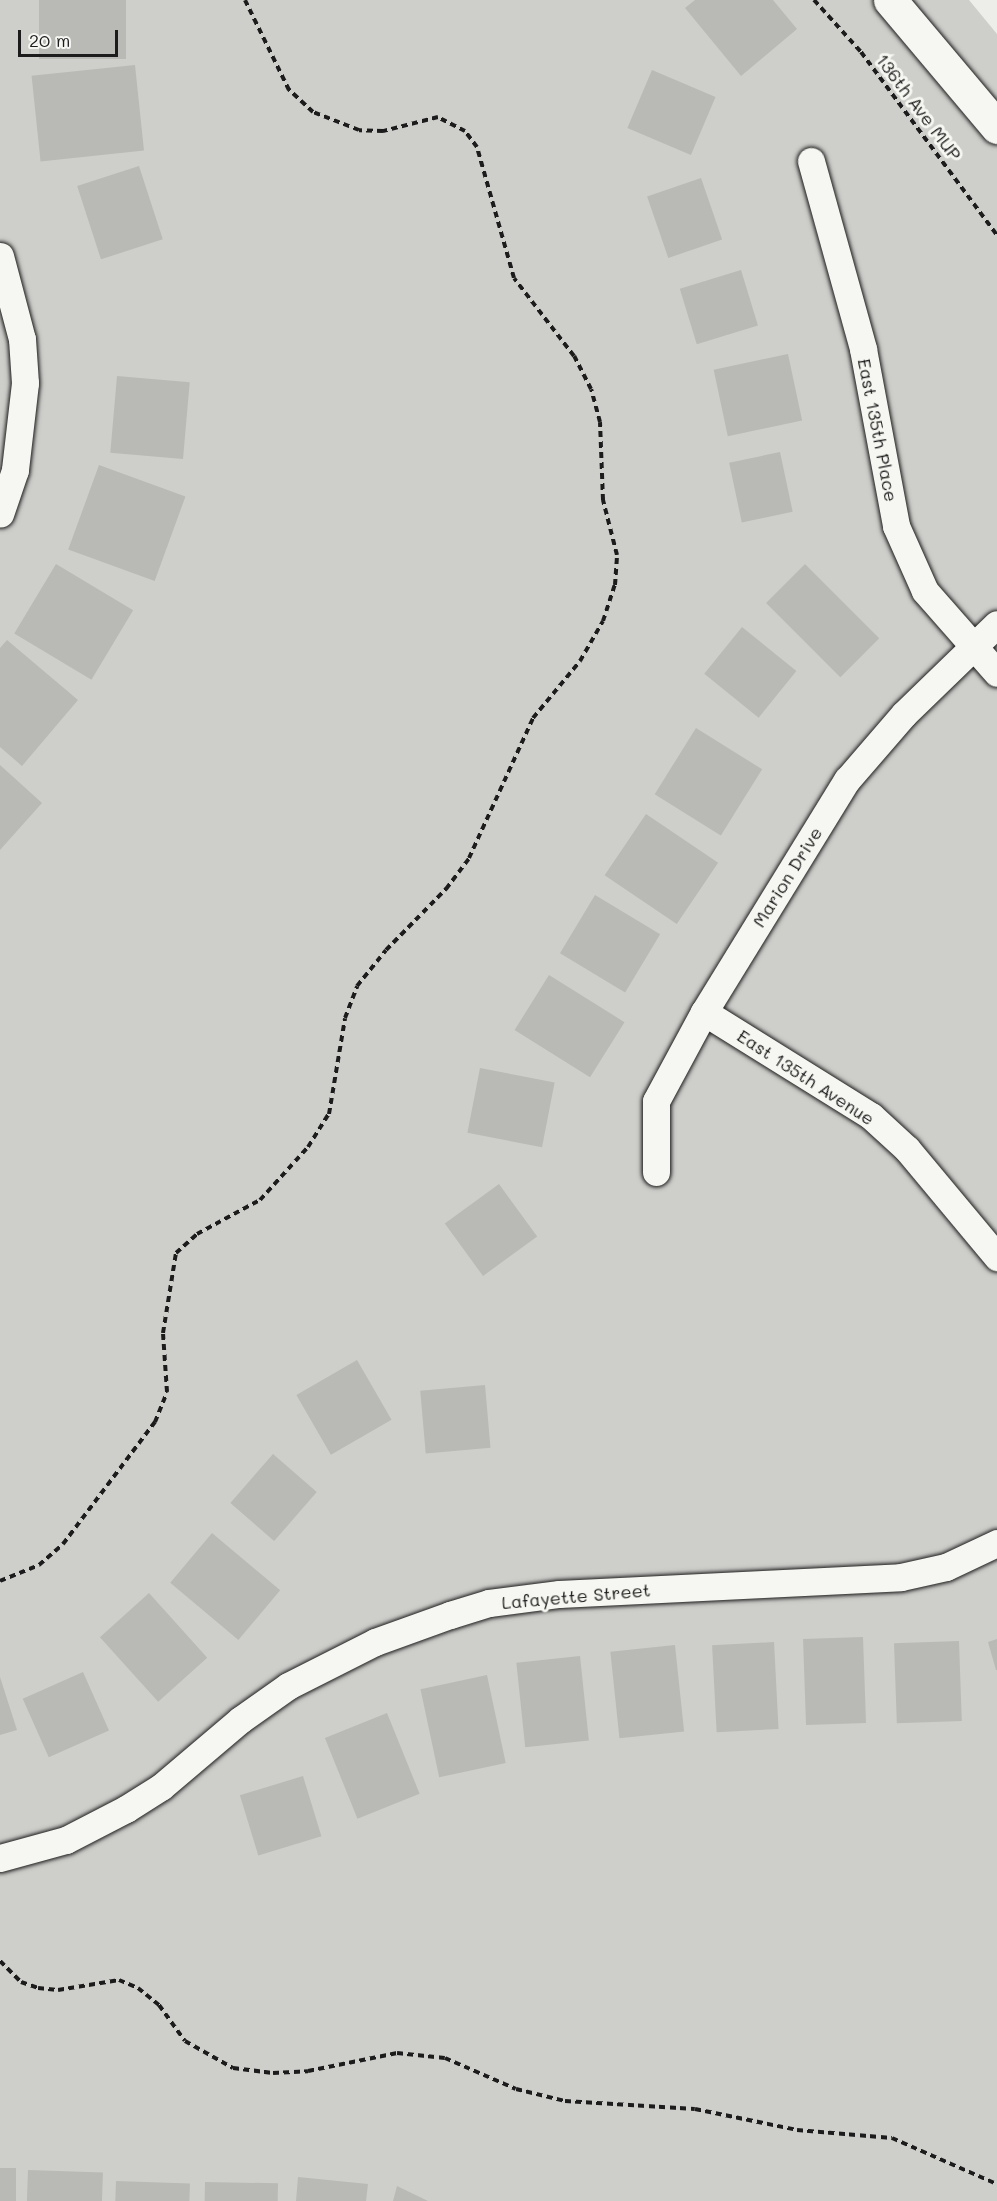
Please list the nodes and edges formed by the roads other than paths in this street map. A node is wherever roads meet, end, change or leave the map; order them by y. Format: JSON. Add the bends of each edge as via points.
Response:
{"nodes":[{"id":1,"x":890,"y":0,"type":"edge"},
{"id":2,"x":997,"y":127,"type":"edge"},
{"id":3,"x":811,"y":161,"type":"dead end"},
{"id":4,"x":0,"y":256,"type":"edge"},
{"id":5,"x":0,"y":514,"type":"edge"},
{"id":6,"x":997,"y":624,"type":"edge"},
{"id":7,"x":972,"y":646,"type":"junction"},
{"id":8,"x":997,"y":673,"type":"edge"},
{"id":9,"x":704,"y":1012,"type":"junction"},
{"id":10,"x":656,"y":1172,"type":"dead end"},
{"id":11,"x":997,"y":1257,"type":"edge"},
{"id":12,"x":997,"y":1543,"type":"edge"},
{"id":13,"x":0,"y":1858,"type":"edge"}],
"edges":[{"from":1,"to":2,"type":"main road"},
{"from":3,"to":7,"type":"street","name":"East 135th Place","via":[[863,349],[896,526],[926,591]]},
{"from":4,"to":5,"type":"street","via":[[22,339],[25,383],[15,470]]},
{"from":6,"to":7,"type":"street","name":"Marion Drive"},
{"from":7,"to":8,"type":"street","name":"East 135th Place"},
{"from":7,"to":9,"type":"street","name":"Marion Drive","via":[[903,714],[847,780]]},
{"from":9,"to":10,"type":"street","name":"Marion Drive","via":[[656,1101]]},
{"from":9,"to":11,"type":"street","name":"East 135th Avenue","via":[[871,1116],[907,1149]]},
{"from":12,"to":13,"type":"street","name":"Lafayette Street","via":[[946,1567],[901,1577],[559,1594],[489,1603],[450,1615],[375,1642],[288,1686],[240,1720],[160,1787],[126,1809],[66,1840]]}]}
